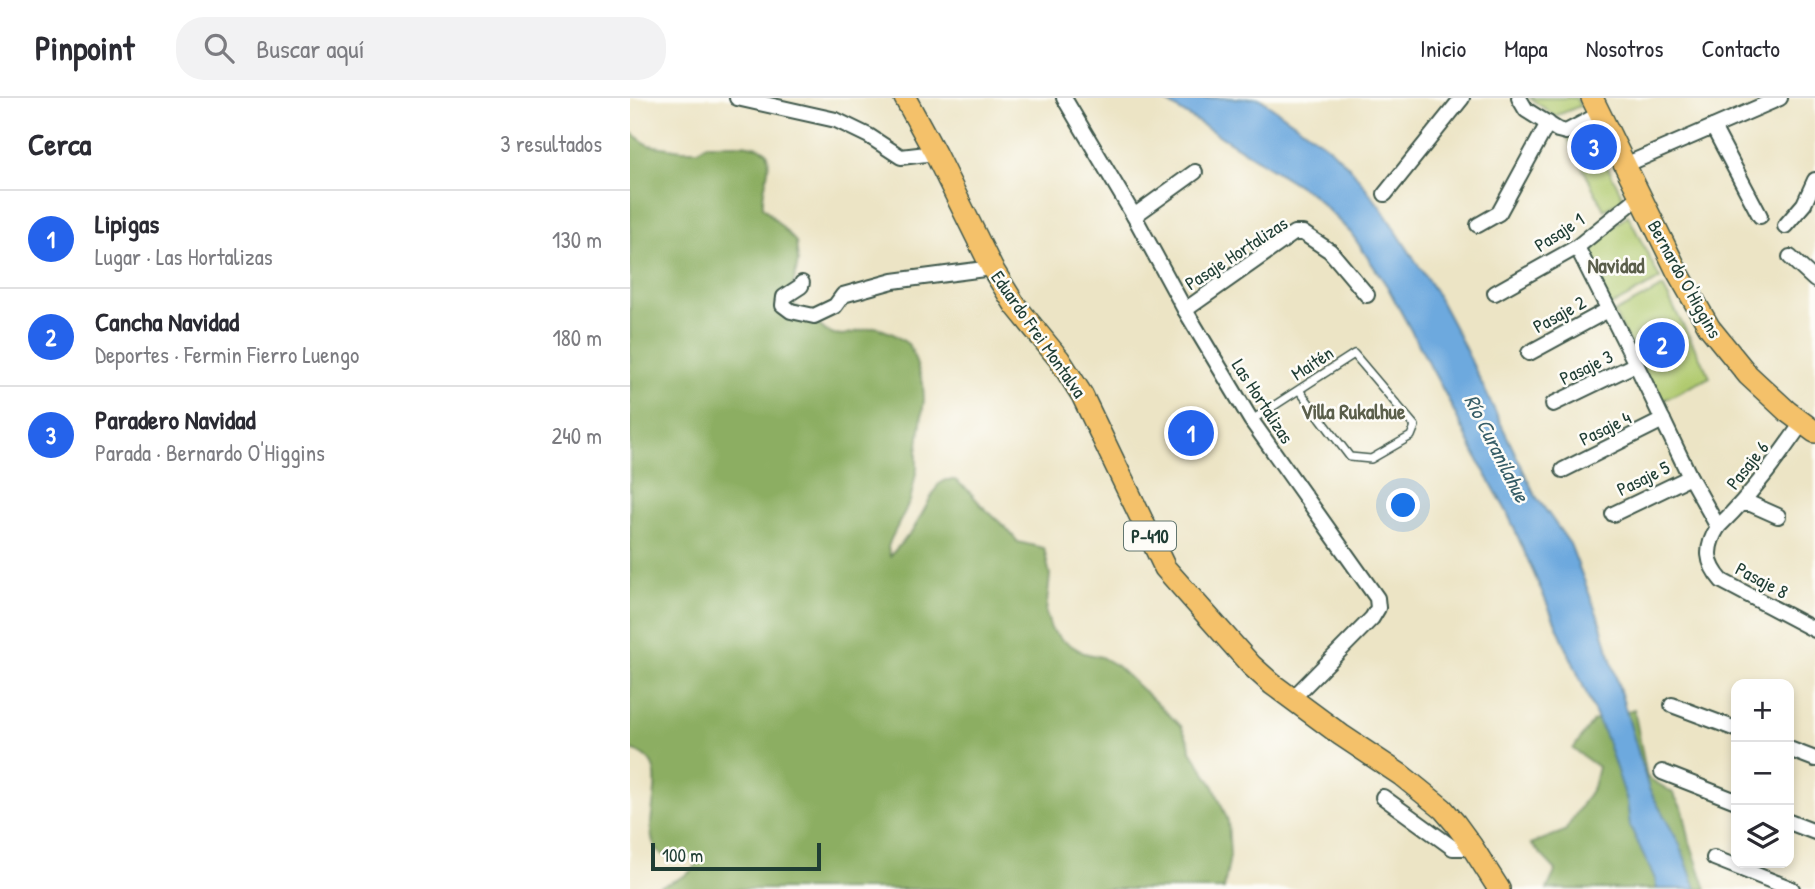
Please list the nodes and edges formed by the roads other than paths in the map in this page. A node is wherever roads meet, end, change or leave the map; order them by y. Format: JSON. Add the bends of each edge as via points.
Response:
{"nodes":[{"id":1,"x":737,"y":98,"type":"edge"},
{"id":2,"x":905,"y":98,"type":"edge"},
{"id":3,"x":1064,"y":98,"type":"edge"},
{"id":4,"x":1462,"y":98,"type":"edge"},
{"id":5,"x":1506,"y":98,"type":"edge"},
{"id":6,"x":1780,"y":98,"type":"edge"},
{"id":7,"x":1522,"y":104,"type":"edge"},
{"id":8,"x":1596,"y":106,"type":"edge"},
{"id":9,"x":1548,"y":123,"type":"junction"},
{"id":10,"x":1713,"y":127,"type":"junction"},
{"id":11,"x":935,"y":153,"type":"junction"},
{"id":12,"x":1625,"y":165,"type":"junction"},
{"id":13,"x":1195,"y":172,"type":"dead end"},
{"id":14,"x":1815,"y":180,"type":"edge"},
{"id":15,"x":1385,"y":194,"type":"dead end"},
{"id":16,"x":1640,"y":196,"type":"junction"},
{"id":17,"x":1810,"y":208,"type":"edge"},
{"id":18,"x":1134,"y":216,"type":"junction"},
{"id":19,"x":1759,"y":216,"type":"dead end"},
{"id":20,"x":1478,"y":225,"type":"dead end"},
{"id":21,"x":1785,"y":226,"type":"dead end"},
{"id":22,"x":1577,"y":247,"type":"junction"},
{"id":23,"x":1790,"y":257,"type":"dead end"},
{"id":24,"x":992,"y":268,"type":"junction"},
{"id":25,"x":1815,"y":280,"type":"edge"},
{"id":26,"x":802,"y":283,"type":"dead end"},
{"id":27,"x":1495,"y":293,"type":"dead end"},
{"id":28,"x":1367,"y":295,"type":"dead end"},
{"id":29,"x":1185,"y":310,"type":"junction"},
{"id":30,"x":1608,"y":310,"type":"junction"},
{"id":31,"x":1529,"y":353,"type":"dead end"},
{"id":32,"x":1636,"y":363,"type":"junction"},
{"id":33,"x":1299,"y":390,"type":"junction"},
{"id":34,"x":1553,"y":404,"type":"dead end"},
{"id":35,"x":1251,"y":420,"type":"junction"},
{"id":36,"x":1663,"y":420,"type":"junction"},
{"id":37,"x":1808,"y":427,"type":"edge"},
{"id":38,"x":1563,"y":470,"type":"dead end"},
{"id":39,"x":1690,"y":477,"type":"junction"},
{"id":40,"x":1742,"y":504,"type":"junction"},
{"id":41,"x":1614,"y":514,"type":"dead end"},
{"id":42,"x":1778,"y":516,"type":"dead end"},
{"id":43,"x":1715,"y":522,"type":"junction"},
{"id":44,"x":1815,"y":630,"type":"edge"},
{"id":45,"x":1292,"y":699,"type":"junction"},
{"id":46,"x":1672,"y":705,"type":"dead end"},
{"id":47,"x":1731,"y":727,"type":"edge"},
{"id":48,"x":1794,"y":751,"type":"edge"},
{"id":49,"x":1815,"y":759,"type":"edge"},
{"id":50,"x":1662,"y":772,"type":"dead end"},
{"id":51,"x":1383,"y":797,"type":"dead end"},
{"id":52,"x":1731,"y":799,"type":"edge"},
{"id":53,"x":1794,"y":824,"type":"edge"},
{"id":54,"x":1815,"y":832,"type":"edge"},
{"id":55,"x":1471,"y":845,"type":"junction"},
{"id":56,"x":1714,"y":858,"type":"dead end"},
{"id":57,"x":1499,"y":889,"type":"edge"},
{"id":58,"x":1791,"y":889,"type":"edge"}],
"edges":[{"from":1,"to":11,"type":"street","via":[[836,120],[901,157]]},
{"from":2,"to":11,"type":"main road","name":"Eduardo Frei Montalva","number":"P-410"},
{"from":3,"to":18,"type":"street","name":"Las Hortalizas"},
{"from":4,"to":15,"type":"street"},
{"from":5,"to":7,"type":"street"},
{"from":6,"to":10,"type":"street"},
{"from":7,"to":9,"type":"street"},
{"from":8,"to":9,"type":"street","via":[[1566,132]]},
{"from":8,"to":12,"type":"main road","name":"Bernardo O'Higgins"},
{"from":9,"to":20,"type":"street","via":[[1499,213]]},
{"from":10,"to":12,"type":"street"},
{"from":10,"to":19,"type":"street"},
{"from":11,"to":24,"type":"main road","name":"Eduardo Frei Montalva","number":"P-410"},
{"from":12,"to":16,"type":"main road","name":"Bernardo O'Higgins"},
{"from":13,"to":18,"type":"street"},
{"from":14,"to":17,"type":"street"},
{"from":16,"to":22,"type":"street","name":"Pasaje 1"},
{"from":16,"to":37,"type":"main road","name":"Bernardo O'Higgins","via":[[1709,327],[1748,375]]},
{"from":17,"to":21,"type":"street"},
{"from":18,"to":29,"type":"street","name":"Las Hortalizas"},
{"from":22,"to":27,"type":"street","name":"Pasaje 1"},
{"from":22,"to":30,"type":"street"},
{"from":23,"to":25,"type":"street"},
{"from":24,"to":26,"type":"street","via":[[893,281],[843,295],[835,306],[814,316],[783,305],[784,297]]},
{"from":24,"to":45,"type":"main road","name":"Eduardo Frei Montalva","number":"P-410","via":[[1082,395],[1165,568],[1251,665]]},
{"from":28,"to":29,"type":"street","name":"Pasaje Hortalizas","via":[[1330,251],[1303,233],[1294,233]]},
{"from":29,"to":35,"type":"street","name":"Las Hortalizas"},
{"from":30,"to":31,"type":"street","name":"Pasaje 2"},
{"from":30,"to":32,"type":"street"},
{"from":32,"to":34,"type":"street","name":"Pasaje 3"},
{"from":32,"to":36,"type":"street"},
{"from":33,"to":33,"type":"lane","name":"Maitén","via":[[1350,457],[1371,459],[1410,436],[1415,426],[1354,354]]},
{"from":33,"to":35,"type":"lane","name":"Maitén"},
{"from":35,"to":45,"type":"street","name":"Las Hortalizas","via":[[1378,603],[1372,618]]},
{"from":36,"to":38,"type":"street","name":"Pasaje 4"},
{"from":36,"to":39,"type":"street"},
{"from":37,"to":40,"type":"street","name":"Pasaje 6"},
{"from":39,"to":41,"type":"street","name":"Pasaje 5"},
{"from":39,"to":43,"type":"street"},
{"from":40,"to":42,"type":"street"},
{"from":40,"to":43,"type":"street","name":"Pasaje 6"},
{"from":43,"to":44,"type":"street","name":"Pasaje 8","via":[[1708,550],[1714,572],[1722,581]]},
{"from":45,"to":55,"type":"main road","name":"Eduardo Frei Montalva","number":"P-410","via":[[1425,794]]},
{"from":46,"to":47,"type":"street"},
{"from":48,"to":49,"type":"street"},
{"from":50,"to":52,"type":"street"},
{"from":51,"to":55,"type":"street","via":[[1453,848]]},
{"from":53,"to":54,"type":"street"},
{"from":55,"to":57,"type":"main road","name":"Eduardo Frei Montalva","number":"P-410"},
{"from":56,"to":58,"type":"street"}]}
